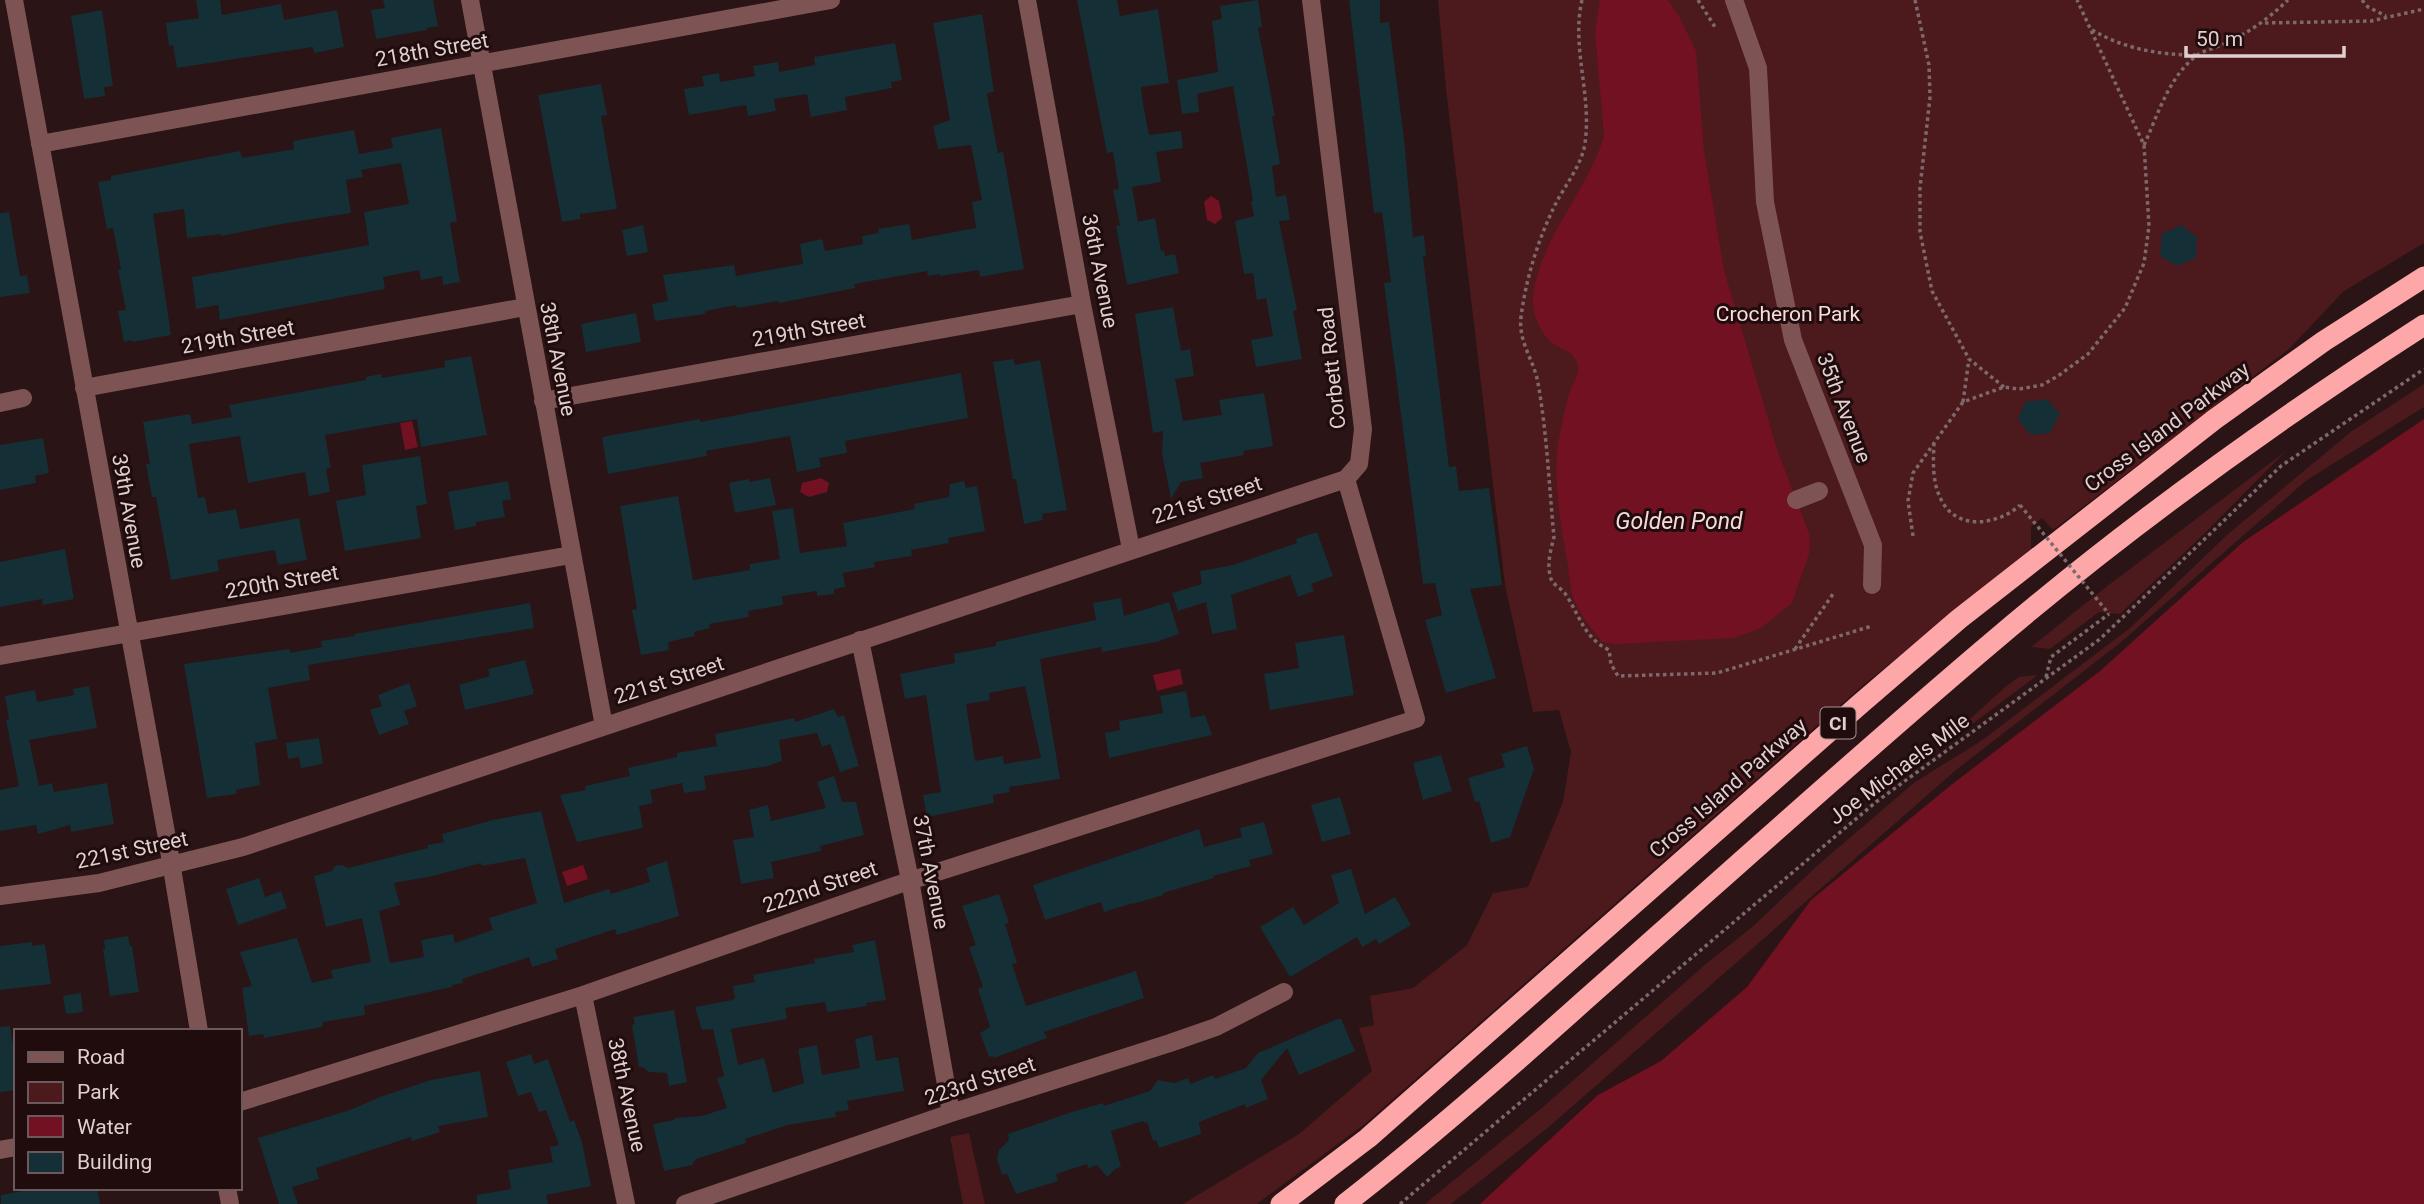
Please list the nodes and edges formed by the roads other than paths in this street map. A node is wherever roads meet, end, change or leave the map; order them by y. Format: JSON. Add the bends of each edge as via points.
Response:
{"nodes":[{"id":1,"x":14,"y":0,"type":"edge"},
{"id":2,"x":470,"y":0,"type":"edge"},
{"id":3,"x":831,"y":0,"type":"edge"},
{"id":4,"x":1027,"y":0,"type":"edge"},
{"id":5,"x":1311,"y":0,"type":"edge"},
{"id":6,"x":1734,"y":0,"type":"edge"},
{"id":7,"x":481,"y":64,"type":"junction"},
{"id":8,"x":40,"y":144,"type":"junction"},
{"id":9,"x":2424,"y":277,"type":"edge"},
{"id":10,"x":1082,"y":304,"type":"junction"},
{"id":11,"x":525,"y":307,"type":"junction"},
{"id":12,"x":2424,"y":325,"type":"edge"},
{"id":13,"x":84,"y":388,"type":"junction"},
{"id":14,"x":23,"y":398,"type":"dead end"},
{"id":15,"x":543,"y":401,"type":"junction"},
{"id":16,"x":0,"y":403,"type":"edge"},
{"id":17,"x":1346,"y":479,"type":"junction"},
{"id":18,"x":1819,"y":491,"type":"dead end"},
{"id":19,"x":1796,"y":500,"type":"dead end"},
{"id":20,"x":1131,"y":550,"type":"junction"},
{"id":21,"x":571,"y":555,"type":"junction"},
{"id":22,"x":1872,"y":584,"type":"dead end"},
{"id":23,"x":128,"y":633,"type":"junction"},
{"id":24,"x":860,"y":640,"type":"junction"},
{"id":25,"x":0,"y":656,"type":"edge"},
{"id":26,"x":604,"y":726,"type":"junction"},
{"id":27,"x":171,"y":866,"type":"junction"},
{"id":28,"x":910,"y":880,"type":"junction"},
{"id":29,"x":0,"y":896,"type":"edge"},
{"id":30,"x":1284,"y":992,"type":"dead end"},
{"id":31,"x":583,"y":995,"type":"junction"},
{"id":32,"x":200,"y":1029,"type":"edge"},
{"id":33,"x":242,"y":1101,"type":"edge"},
{"id":34,"x":951,"y":1113,"type":"junction"},
{"id":35,"x":626,"y":1204,"type":"edge"},
{"id":36,"x":685,"y":1204,"type":"edge"},
{"id":37,"x":1281,"y":1204,"type":"edge"},
{"id":38,"x":1345,"y":1204,"type":"edge"}],
"edges":[{"from":1,"to":8,"type":"street","name":"39th Avenue"},
{"from":2,"to":7,"type":"street","name":"38th Avenue"},
{"from":3,"to":7,"type":"street","name":"218th Street"},
{"from":4,"to":10,"type":"street","name":"36th Avenue"},
{"from":5,"to":17,"type":"street","name":"Corbett Road","via":[[1363,429],[1359,464]]},
{"from":6,"to":22,"type":"street","name":"35th Avenue","via":[[1758,68],[1765,202],[1793,340],[1873,545]]},
{"from":7,"to":8,"type":"street","name":"218th Street"},
{"from":7,"to":11,"type":"street","name":"38th Avenue"},
{"from":8,"to":13,"type":"street","name":"39th Avenue"},
{"from":9,"to":37,"type":"highway","name":"Cross Island Parkway","number":"CI","via":[[2324,341],[2216,419],[1959,619],[1368,1138]]},
{"from":10,"to":15,"type":"street","name":"219th Street"},
{"from":10,"to":20,"type":"street","name":"36th Avenue"},
{"from":11,"to":13,"type":"street","name":"219th Street"},
{"from":11,"to":15,"type":"street","name":"38th Avenue"},
{"from":12,"to":38,"type":"highway","number":"CI","via":[[2230,456],[2000,635],[1500,1076]]},
{"from":13,"to":23,"type":"street","name":"39th Avenue"},
{"from":14,"to":16,"type":"street"},
{"from":15,"to":21,"type":"street","name":"38th Avenue"},
{"from":17,"to":20,"type":"street","name":"221st Street"},
{"from":17,"to":28,"type":"street","name":"222nd Street","via":[[1416,719]]},
{"from":18,"to":19,"type":"street"},
{"from":20,"to":24,"type":"street","name":"221st Street"},
{"from":21,"to":23,"type":"street","name":"220th Street"},
{"from":21,"to":26,"type":"street","name":"38th Avenue"},
{"from":23,"to":25,"type":"street","name":"220th Street"},
{"from":23,"to":27,"type":"street","name":"39th Avenue"},
{"from":24,"to":26,"type":"street","name":"221st Street"},
{"from":24,"to":28,"type":"street","name":"37th Avenue"},
{"from":26,"to":27,"type":"street","name":"221st Street","via":[[243,847]]},
{"from":27,"to":29,"type":"street","name":"221st Street","via":[[99,883]]},
{"from":27,"to":32,"type":"street","name":"39th Avenue"},
{"from":28,"to":31,"type":"street","name":"222nd Street"},
{"from":28,"to":34,"type":"street","name":"37th Avenue"},
{"from":30,"to":34,"type":"street","name":"223rd Street","via":[[1216,1027]]},
{"from":31,"to":33,"type":"street","name":"222nd Street"},
{"from":31,"to":35,"type":"street","name":"38th Avenue"},
{"from":34,"to":36,"type":"street","name":"223rd Street"}]}
